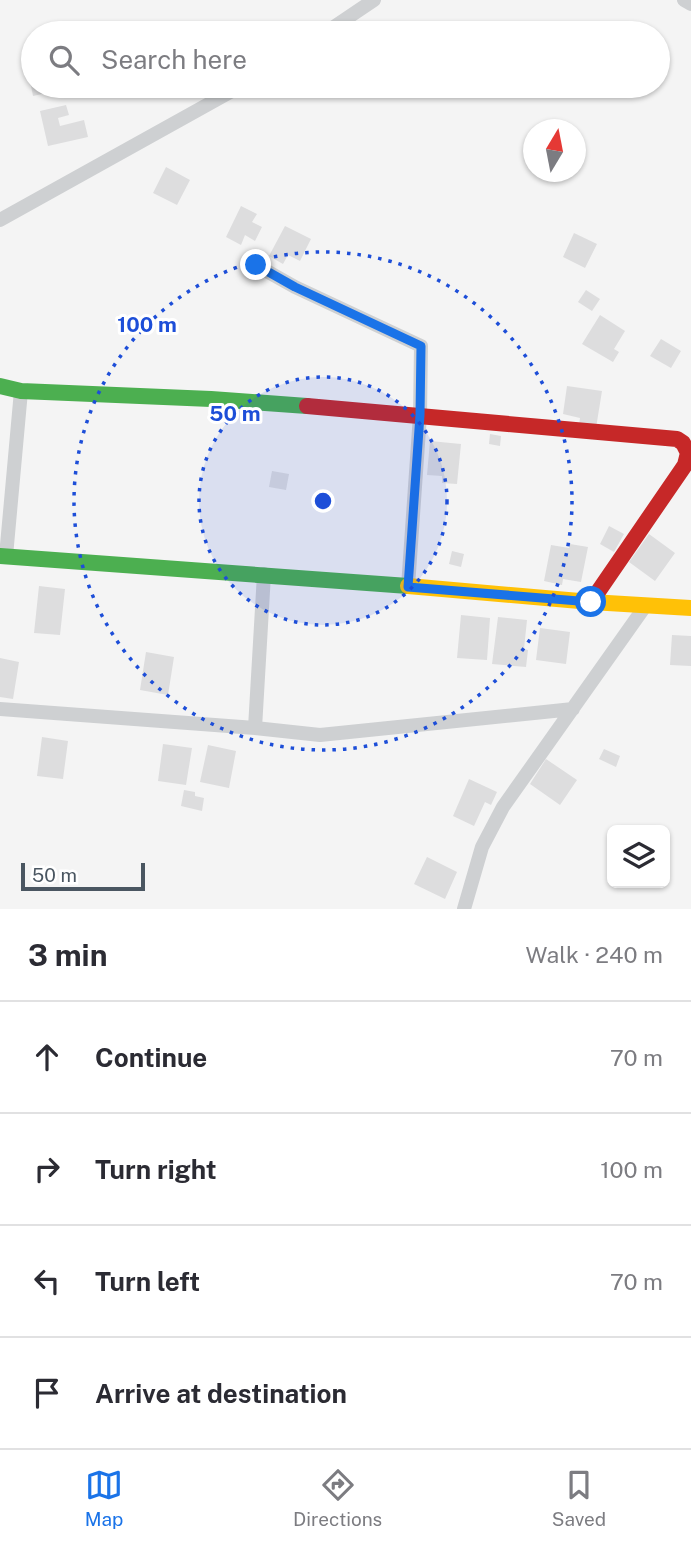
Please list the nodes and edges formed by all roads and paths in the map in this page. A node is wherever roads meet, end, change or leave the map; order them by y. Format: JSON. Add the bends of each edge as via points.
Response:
{"nodes":[{"id":1,"x":374,"y":0,"type":"edge"},
{"id":2,"x":684,"y":0,"type":"edge"},
{"id":3,"x":691,"y":4,"type":"edge"},
{"id":4,"x":343,"y":21,"type":"edge"},
{"id":5,"x":219,"y":98,"type":"edge"},
{"id":6,"x":0,"y":220,"type":"edge"},
{"id":7,"x":256,"y":265,"type":"dead end"},
{"id":8,"x":0,"y":386,"type":"edge"},
{"id":9,"x":21,"y":391,"type":"junction"},
{"id":10,"x":420,"y":415,"type":"junction"},
{"id":11,"x":3,"y":556,"type":"edge"},
{"id":12,"x":264,"y":574,"type":"junction"},
{"id":13,"x":408,"y":587,"type":"junction"},
{"id":14,"x":591,"y":602,"type":"junction"},
{"id":15,"x":646,"y":605,"type":"junction"},
{"id":16,"x":691,"y":608,"type":"edge"},
{"id":17,"x":0,"y":709,"type":"edge"},
{"id":18,"x":573,"y":709,"type":"junction"},
{"id":19,"x":255,"y":728,"type":"junction"},
{"id":20,"x":464,"y":909,"type":"edge"}],
"edges":[{"from":1,"to":4,"type":"street"},
{"from":2,"to":3,"type":"street"},
{"from":5,"to":6,"type":"street"},
{"from":7,"to":10,"type":"street","via":[[421,346]]},
{"from":8,"to":9,"type":"street"},
{"from":9,"to":10,"type":"street"},
{"from":9,"to":11,"type":"street"},
{"from":10,"to":13,"type":"street"},
{"from":10,"to":14,"type":"street","via":[[656,436],[683,443],[688,453],[685,465]]},
{"from":11,"to":12,"type":"street"},
{"from":12,"to":13,"type":"street"},
{"from":12,"to":19,"type":"street"},
{"from":13,"to":14,"type":"street"},
{"from":14,"to":15,"type":"street"},
{"from":15,"to":16,"type":"street"},
{"from":15,"to":18,"type":"street"},
{"from":17,"to":19,"type":"street"},
{"from":18,"to":19,"type":"street","via":[[320,735]]},
{"from":18,"to":20,"type":"street","via":[[503,807],[482,847]]}]}
